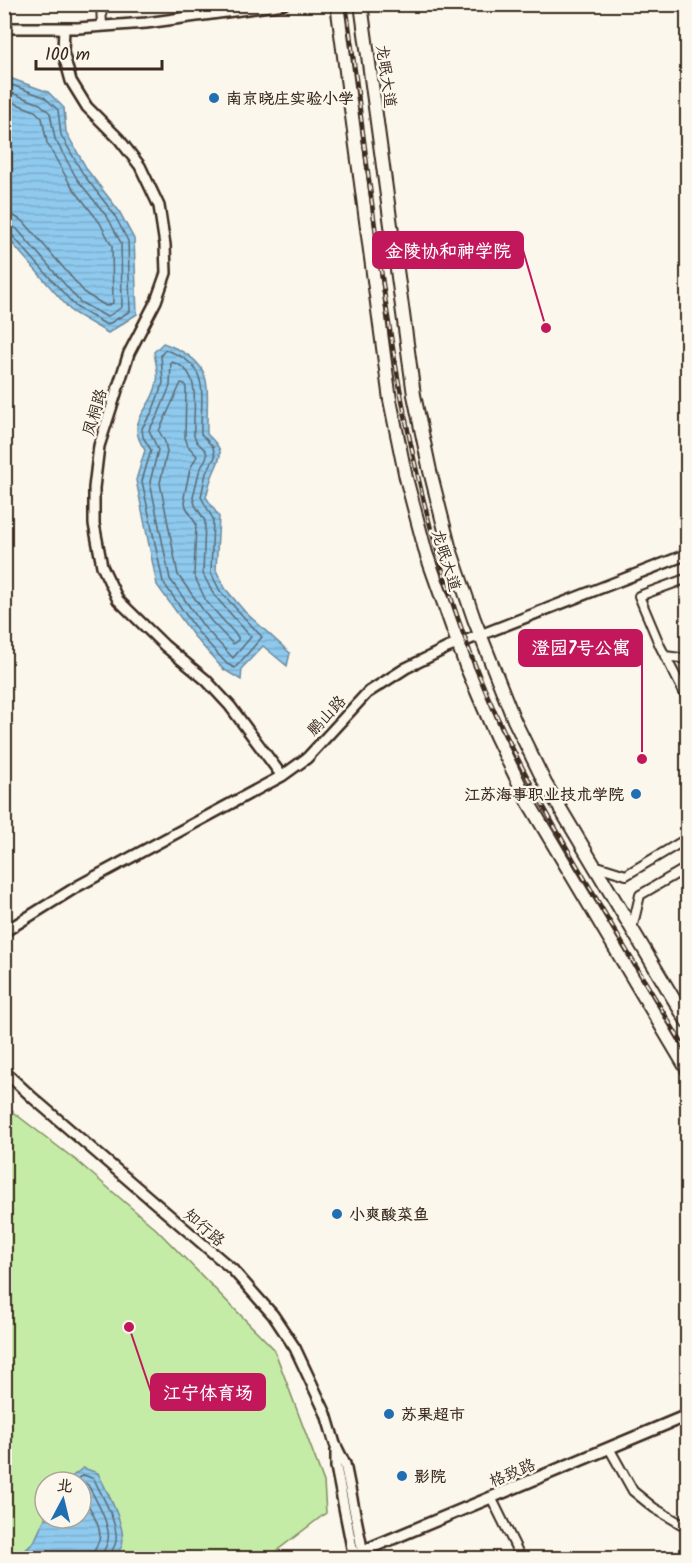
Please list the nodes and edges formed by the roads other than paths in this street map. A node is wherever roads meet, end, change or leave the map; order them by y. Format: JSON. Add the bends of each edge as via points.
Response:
{"nodes":[{"id":1,"x":101,"y":4,"type":"edge"},
{"id":2,"x":284,"y":4,"type":"edge"},
{"id":3,"x":337,"y":4,"type":"edge"},
{"id":4,"x":361,"y":4,"type":"edge"},
{"id":5,"x":102,"y":26,"type":"junction"},
{"id":6,"x":4,"y":28,"type":"edge"},
{"id":7,"x":64,"y":28,"type":"junction"},
{"id":8,"x":687,"y":554,"type":"edge"},
{"id":9,"x":687,"y":578,"type":"edge"},
{"id":10,"x":480,"y":635,"type":"junction"},
{"id":11,"x":457,"y":644,"type":"junction"},
{"id":12,"x":665,"y":656,"type":"junction"},
{"id":13,"x":687,"y":658,"type":"edge"},
{"id":14,"x":687,"y":700,"type":"edge"},
{"id":15,"x":282,"y":776,"type":"junction"},
{"id":16,"x":687,"y":838,"type":"edge"},
{"id":17,"x":594,"y":865,"type":"junction"},
{"id":18,"x":687,"y":867,"type":"edge"},
{"id":19,"x":632,"y":930,"type":"junction"},
{"id":20,"x":4,"y":932,"type":"edge"},
{"id":21,"x":687,"y":1023,"type":"edge"},
{"id":22,"x":4,"y":1071,"type":"edge"},
{"id":23,"x":687,"y":1071,"type":"edge"},
{"id":24,"x":687,"y":1414,"type":"edge"},
{"id":25,"x":609,"y":1448,"type":"junction"},
{"id":26,"x":491,"y":1497,"type":"junction"},
{"id":27,"x":687,"y":1528,"type":"edge"},
{"id":28,"x":357,"y":1557,"type":"edge"},
{"id":29,"x":520,"y":1558,"type":"edge"}],
"edges":[{"from":1,"to":5,"type":"street"},
{"from":2,"to":5,"type":"street"},
{"from":3,"to":11,"type":"main road","name":"龙眠大道","via":[[390,400],[426,553]]},
{"from":4,"to":10,"type":"main road","name":"龙眠大道","via":[[414,394],[449,546]]},
{"from":5,"to":7,"type":"street"},
{"from":6,"to":7,"type":"street"},
{"from":7,"to":15,"type":"street","name":"凤桐路","via":[[63,51],[71,81],[87,107],[140,166],[159,206],[165,245],[166,273],[129,353],[99,446],[94,524],[102,566],[118,600],[214,688]]},
{"from":8,"to":10,"type":"street","name":"鹏山路"},
{"from":9,"to":12,"type":"street","via":[[639,596]]},
{"from":10,"to":11,"type":"street","name":"鹏山路"},
{"from":10,"to":17,"type":"main road","name":"龙眠大道","via":[[514,720],[545,783]]},
{"from":11,"to":15,"type":"street","name":"鹏山路","via":[[406,668],[367,693],[307,758]]},
{"from":11,"to":23,"type":"main road","name":"龙眠大道","via":[[527,800]]},
{"from":12,"to":13,"type":"street"},
{"from":12,"to":14,"type":"street"},
{"from":15,"to":20,"type":"street","name":"鹏山路","via":[[78,886]]},
{"from":16,"to":17,"type":"street","via":[[626,875]]},
{"from":17,"to":19,"type":"main road","name":"龙眠大道"},
{"from":18,"to":19,"type":"street","via":[[640,894]]},
{"from":19,"to":21,"type":"main road","name":"龙眠大道"},
{"from":22,"to":28,"type":"street","name":"知行路","via":[[233,1270],[284,1331],[304,1365],[336,1444],[336,1467]]},
{"from":24,"to":25,"type":"main road","name":"格致路"},
{"from":25,"to":26,"type":"main road","name":"格致路"},
{"from":25,"to":27,"type":"street","via":[[633,1491]]},
{"from":26,"to":28,"type":"main road","name":"格致路"},
{"from":26,"to":29,"type":"street"}]}
